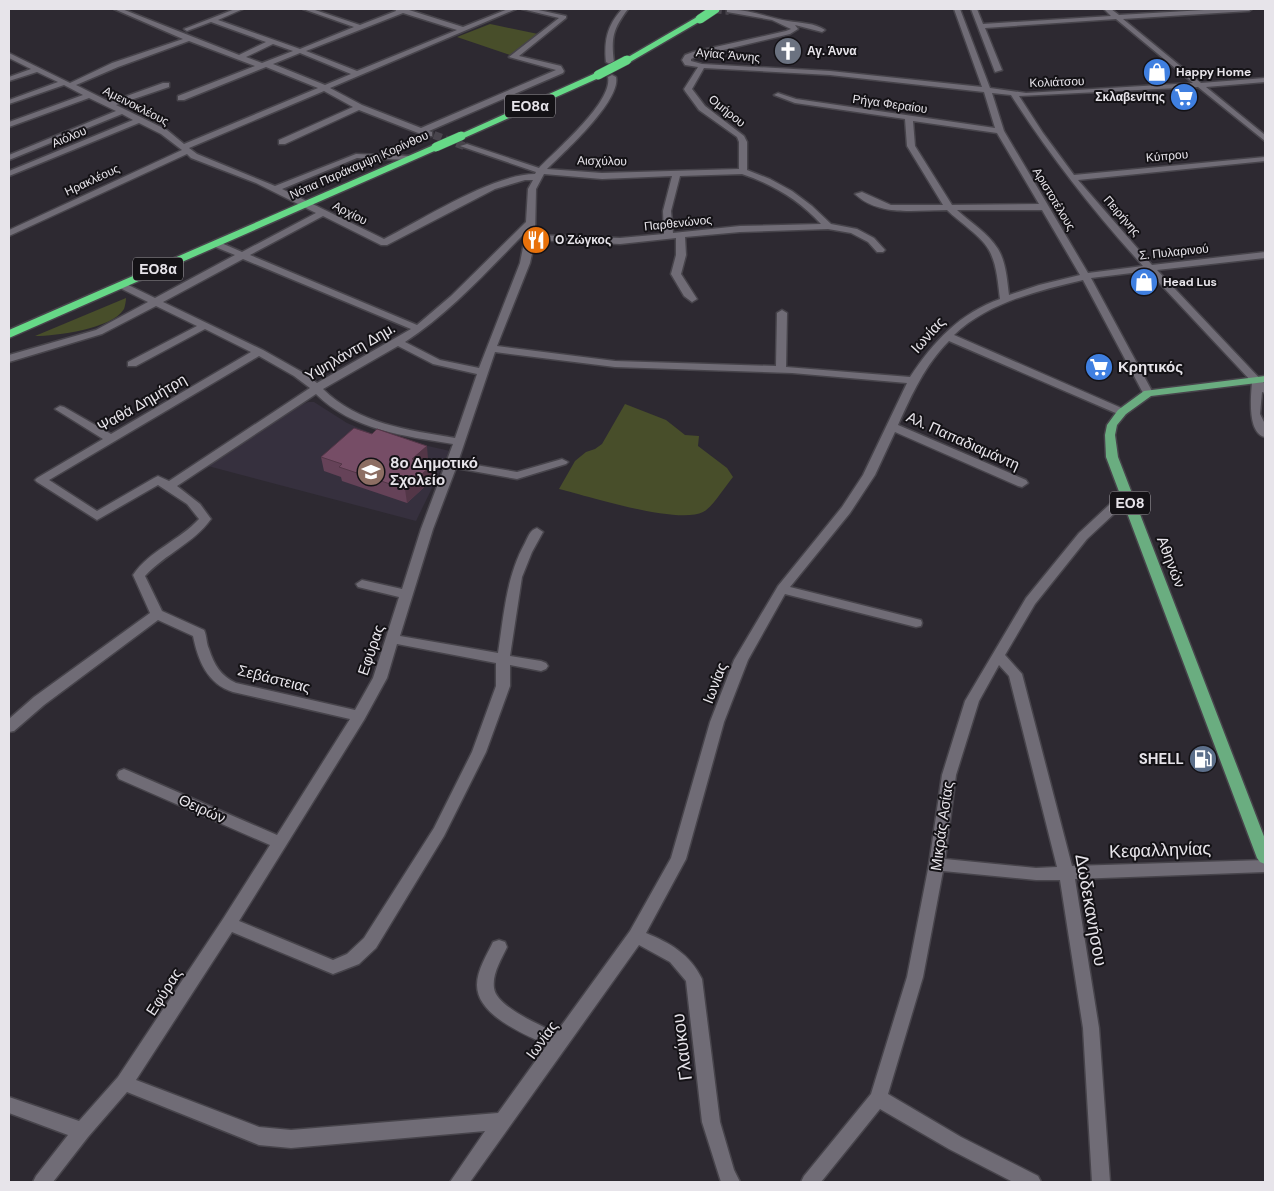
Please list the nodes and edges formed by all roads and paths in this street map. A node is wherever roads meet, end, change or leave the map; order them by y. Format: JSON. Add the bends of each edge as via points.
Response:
{"nodes":[{"id":1,"x":117,"y":9,"type":"edge"},
{"id":2,"x":240,"y":9,"type":"edge"},
{"id":3,"x":306,"y":9,"type":"edge"},
{"id":4,"x":401,"y":9,"type":"edge"},
{"id":5,"x":513,"y":9,"type":"edge"},
{"id":6,"x":525,"y":9,"type":"edge"},
{"id":7,"x":625,"y":9,"type":"edge"},
{"id":8,"x":715,"y":9,"type":"edge"},
{"id":9,"x":957,"y":9,"type":"edge"},
{"id":10,"x":974,"y":9,"type":"edge"},
{"id":11,"x":1107,"y":9,"type":"edge"},
{"id":12,"x":1249,"y":9,"type":"edge"},
{"id":13,"x":735,"y":11,"type":"edge"},
{"id":14,"x":1119,"y":19,"type":"junction"},
{"id":15,"x":212,"y":20,"type":"junction"},
{"id":16,"x":786,"y":23,"type":"junction"},
{"id":17,"x":981,"y":26,"type":"junction"},
{"id":18,"x":361,"y":27,"type":"junction"},
{"id":19,"x":187,"y":29,"type":"dead end"},
{"id":20,"x":462,"y":30,"type":"junction"},
{"id":21,"x":822,"y":30,"type":"dead end"},
{"id":22,"x":189,"y":39,"type":"junction"},
{"id":23,"x":273,"y":41,"type":"junction"},
{"id":24,"x":300,"y":51,"type":"junction"},
{"id":25,"x":9,"y":54,"type":"edge"},
{"id":26,"x":239,"y":58,"type":"junction"},
{"id":27,"x":610,"y":62,"type":"dead end"},
{"id":28,"x":264,"y":65,"type":"junction"},
{"id":29,"x":702,"y":66,"type":"junction"},
{"id":30,"x":38,"y":69,"type":"junction"},
{"id":31,"x":998,"y":70,"type":"dead end"},
{"id":32,"x":1265,"y":72,"type":"edge"},
{"id":33,"x":356,"y":74,"type":"junction"},
{"id":34,"x":612,"y":77,"type":"dead end"},
{"id":35,"x":1192,"y":78,"type":"junction"},
{"id":36,"x":9,"y":79,"type":"edge"},
{"id":37,"x":1265,"y":80,"type":"edge"},
{"id":38,"x":68,"y":84,"type":"junction"},
{"id":39,"x":166,"y":85,"type":"dead end"},
{"id":40,"x":1200,"y":85,"type":"junction"},
{"id":41,"x":323,"y":88,"type":"junction"},
{"id":42,"x":987,"y":89,"type":"junction"},
{"id":43,"x":778,"y":94,"type":"dead end"},
{"id":44,"x":1013,"y":94,"type":"junction"},
{"id":45,"x":90,"y":95,"type":"junction"},
{"id":46,"x":181,"y":98,"type":"dead end"},
{"id":47,"x":9,"y":102,"type":"edge"},
{"id":48,"x":110,"y":105,"type":"junction"},
{"id":49,"x":359,"y":107,"type":"junction"},
{"id":50,"x":123,"y":111,"type":"junction"},
{"id":51,"x":909,"y":118,"type":"junction"},
{"id":52,"x":138,"y":120,"type":"junction"},
{"id":53,"x":9,"y":125,"type":"edge"},
{"id":54,"x":422,"y":131,"type":"junction"},
{"id":55,"x":1000,"y":131,"type":"junction"},
{"id":56,"x":434,"y":135,"type":"tunnel mouth"},
{"id":57,"x":1265,"y":139,"type":"edge"},
{"id":58,"x":462,"y":141,"type":"junction"},
{"id":59,"x":282,"y":142,"type":"dead end"},
{"id":60,"x":185,"y":149,"type":"junction"},
{"id":61,"x":9,"y":158,"type":"edge"},
{"id":62,"x":410,"y":158,"type":"junction"},
{"id":63,"x":1265,"y":159,"type":"edge"},
{"id":64,"x":743,"y":171,"type":"junction"},
{"id":65,"x":676,"y":173,"type":"junction"},
{"id":66,"x":9,"y":174,"type":"edge"},
{"id":67,"x":539,"y":174,"type":"junction"},
{"id":68,"x":1072,"y":178,"type":"junction"},
{"id":69,"x":274,"y":189,"type":"junction"},
{"id":70,"x":860,"y":194,"type":"dead end"},
{"id":71,"x":306,"y":204,"type":"junction"},
{"id":72,"x":1044,"y":207,"type":"junction"},
{"id":73,"x":950,"y":209,"type":"junction"},
{"id":74,"x":322,"y":213,"type":"junction"},
{"id":75,"x":530,"y":223,"type":"junction"},
{"id":76,"x":828,"y":226,"type":"junction"},
{"id":77,"x":9,"y":233,"type":"edge"},
{"id":78,"x":680,"y":236,"type":"junction"},
{"id":79,"x":531,"y":237,"type":"junction"},
{"id":80,"x":669,"y":237,"type":"junction"},
{"id":81,"x":216,"y":244,"type":"junction"},
{"id":82,"x":880,"y":250,"type":"dead end"},
{"id":83,"x":1265,"y":255,"type":"edge"},
{"id":84,"x":245,"y":256,"type":"junction"},
{"id":85,"x":1149,"y":266,"type":"junction"},
{"id":86,"x":1085,"y":276,"type":"junction"},
{"id":87,"x":120,"y":285,"type":"junction"},
{"id":88,"x":692,"y":299,"type":"dead end"},
{"id":89,"x":1005,"y":300,"type":"junction"},
{"id":90,"x":155,"y":302,"type":"junction"},
{"id":91,"x":782,"y":313,"type":"dead end"},
{"id":92,"x":204,"y":326,"type":"junction"},
{"id":93,"x":418,"y":329,"type":"junction"},
{"id":94,"x":9,"y":334,"type":"edge"},
{"id":95,"x":947,"y":336,"type":"junction"},
{"id":96,"x":398,"y":342,"type":"junction"},
{"id":97,"x":491,"y":348,"type":"junction"},
{"id":98,"x":259,"y":352,"type":"junction"},
{"id":99,"x":9,"y":359,"type":"edge"},
{"id":100,"x":132,"y":364,"type":"dead end"},
{"id":101,"x":781,"y":370,"type":"junction"},
{"id":102,"x":483,"y":372,"type":"junction"},
{"id":103,"x":913,"y":380,"type":"junction"},
{"id":104,"x":1261,"y":380,"type":"edge"},
{"id":105,"x":317,"y":388,"type":"junction"},
{"id":106,"x":1265,"y":390,"type":"edge"},
{"id":107,"x":1148,"y":393,"type":"junction"},
{"id":108,"x":60,"y":409,"type":"dead end"},
{"id":109,"x":1122,"y":412,"type":"junction"},
{"id":110,"x":891,"y":426,"type":"junction"},
{"id":111,"x":1265,"y":434,"type":"edge"},
{"id":112,"x":112,"y":439,"type":"junction"},
{"id":113,"x":458,"y":442,"type":"junction"},
{"id":114,"x":562,"y":462,"type":"dead end"},
{"id":115,"x":452,"y":464,"type":"junction"},
{"id":116,"x":1022,"y":483,"type":"dead end"},
{"id":117,"x":169,"y":486,"type":"junction"},
{"id":118,"x":1127,"y":495,"type":"junction"},
{"id":119,"x":536,"y":532,"type":"dead end"},
{"id":120,"x":362,"y":584,"type":"dead end"},
{"id":121,"x":782,"y":589,"type":"junction"},
{"id":122,"x":407,"y":594,"type":"junction"},
{"id":123,"x":157,"y":614,"type":"junction"},
{"id":124,"x":916,"y":622,"type":"dead end"},
{"id":125,"x":393,"y":639,"type":"junction"},
{"id":126,"x":998,"y":654,"type":"junction"},
{"id":127,"x":504,"y":660,"type":"junction"},
{"id":128,"x":541,"y":666,"type":"dead end"},
{"id":129,"x":360,"y":716,"type":"junction"},
{"id":130,"x":9,"y":727,"type":"edge"},
{"id":131,"x":124,"y":775,"type":"dead end"},
{"id":132,"x":280,"y":843,"type":"junction"},
{"id":133,"x":1265,"y":858,"type":"edge"},
{"id":134,"x":937,"y":864,"type":"junction"},
{"id":135,"x":1265,"y":866,"type":"edge"},
{"id":136,"x":1066,"y":872,"type":"junction"},
{"id":137,"x":228,"y":924,"type":"junction"},
{"id":138,"x":636,"y":936,"type":"junction"},
{"id":139,"x":499,"y":947,"type":"dead end"},
{"id":140,"x":560,"y":1043,"type":"junction"},
{"id":141,"x":124,"y":1083,"type":"junction"},
{"id":142,"x":878,"y":1098,"type":"junction"},
{"id":143,"x":9,"y":1105,"type":"edge"},
{"id":144,"x":502,"y":1121,"type":"junction"},
{"id":145,"x":82,"y":1131,"type":"junction"},
{"id":146,"x":42,"y":1182,"type":"edge"},
{"id":147,"x":458,"y":1182,"type":"edge"},
{"id":148,"x":731,"y":1182,"type":"edge"},
{"id":149,"x":810,"y":1182,"type":"edge"},
{"id":150,"x":1032,"y":1182,"type":"edge"},
{"id":151,"x":1101,"y":1182,"type":"edge"}],
"edges":[{"from":1,"to":22,"type":"street"},
{"from":2,"to":15,"type":"street"},
{"from":3,"to":18,"type":"street"},
{"from":4,"to":18,"type":"street"},
{"from":4,"to":20,"type":"street"},
{"from":5,"to":20,"type":"street","name":"Ηρακλέους"},
{"from":6,"to":54,"type":"street","via":[[564,18],[513,58],[560,70]]},
{"from":7,"to":27,"type":"street","via":[[614,22],[608,37]]},
{"from":8,"to":58,"type":"highway","name":"Νότια Παράκαμψη Κορίνθου","number":"ΕΟ8α","bridge":true,"via":[[627,60]]},
{"from":9,"to":42,"type":"street","name":"Αριστοτέλους"},
{"from":10,"to":17,"type":"street"},
{"from":11,"to":14,"type":"street"},
{"from":12,"to":14,"type":"street"},
{"from":13,"to":16,"type":"street"},
{"from":14,"to":17,"type":"street"},
{"from":14,"to":35,"type":"street"},
{"from":15,"to":19,"type":"street"},
{"from":15,"to":23,"type":"street"},
{"from":16,"to":21,"type":"street"},
{"from":16,"to":29,"type":"street","name":"Αγίας Άννης","via":[[794,26],[793,31],[696,54],[686,60]]},
{"from":17,"to":31,"type":"street"},
{"from":18,"to":24,"type":"street"},
{"from":20,"to":33,"type":"street","name":"Ηρακλέους"},
{"from":22,"to":26,"type":"street"},
{"from":22,"to":38,"type":"street"},
{"from":23,"to":24,"type":"street"},
{"from":23,"to":26,"type":"street"},
{"from":24,"to":28,"type":"street"},
{"from":24,"to":33,"type":"street"},
{"from":25,"to":30,"type":"street","name":"Αμεινοκλέους"},
{"from":26,"to":28,"type":"street"},
{"from":28,"to":41,"type":"street"},
{"from":28,"to":46,"type":"street"},
{"from":29,"to":42,"type":"street","name":"Αγίας Άννης","via":[[830,73]]},
{"from":29,"to":64,"type":"street","name":"Ομήρου","via":[[688,89],[702,108],[740,136]]},
{"from":30,"to":36,"type":"street"},
{"from":30,"to":38,"type":"street","name":"Αμεινοκλέους"},
{"from":32,"to":35,"type":"street","name":"Κολιάτσου"},
{"from":33,"to":41,"type":"street","name":"Ηρακλέους"},
{"from":34,"to":67,"type":"street","via":[[613,82],[600,109]]},
{"from":35,"to":40,"type":"street"},
{"from":35,"to":44,"type":"street","name":"Κολιάτσου"},
{"from":37,"to":40,"type":"street","name":"Κολιάτσου"},
{"from":38,"to":45,"type":"street","name":"Αμεινοκλέους"},
{"from":38,"to":47,"type":"street"},
{"from":39,"to":48,"type":"street"},
{"from":40,"to":44,"type":"street","name":"Κολιάτσου"},
{"from":40,"to":57,"type":"street"},
{"from":41,"to":49,"type":"street"},
{"from":41,"to":60,"type":"street","name":"Ηρακλέους"},
{"from":42,"to":44,"type":"street","name":"Αγίας Άννης"},
{"from":42,"to":55,"type":"street","name":"Αριστοτέλους"},
{"from":43,"to":51,"type":"street","name":"Ρήγα Φεραίου","via":[[794,101]]},
{"from":44,"to":68,"type":"street","name":"Πειρήνης"},
{"from":45,"to":48,"type":"street","name":"Αμεινοκλέους"},
{"from":45,"to":53,"type":"street"},
{"from":48,"to":50,"type":"street","name":"Αμεινοκλέους"},
{"from":49,"to":54,"type":"street"},
{"from":49,"to":59,"type":"street"},
{"from":50,"to":52,"type":"street","name":"Αμεινοκλέους"},
{"from":50,"to":61,"type":"street"},
{"from":51,"to":55,"type":"street","name":"Ρήγα Φεραίου"},
{"from":51,"to":73,"type":"street","via":[[910,146]]},
{"from":52,"to":60,"type":"street","name":"Αμεινοκλέους","via":[[164,132]]},
{"from":52,"to":66,"type":"street","name":"Αιόλου"},
{"from":54,"to":56,"type":"street"},
{"from":55,"to":72,"type":"street","name":"Αριστοτέλους"},
{"from":58,"to":62,"type":"highway","name":"Νότια Παράκαμψη Κορίνθου","number":"ΕΟ8α","bridge":true},
{"from":58,"to":67,"type":"street","name":"Αισχύλου"},
{"from":60,"to":69,"type":"street","name":"Αμεινοκλέους","via":[[204,161]]},
{"from":60,"to":77,"type":"street","name":"Ηρακλέους"},
{"from":62,"to":69,"type":"street","via":[[356,156]]},
{"from":62,"to":71,"type":"highway","name":"Νότια Παράκαμψη Κορίνθου","number":"ΕΟ8α"},
{"from":63,"to":68,"type":"street","name":"Κύπρου"},
{"from":64,"to":65,"type":"street","name":"Αισχύλου"},
{"from":64,"to":76,"type":"street","via":[[783,187]]},
{"from":65,"to":67,"type":"street","name":"Αισχύλου"},
{"from":65,"to":80,"type":"street","via":[[667,211]]},
{"from":67,"to":74,"type":"street","name":"Αρχίου","via":[[492,187],[384,243]]},
{"from":67,"to":75,"type":"street","name":"Εφύρας","via":[[532,189]]},
{"from":68,"to":85,"type":"street","name":"Πειρήνης"},
{"from":69,"to":71,"type":"street","name":"Αμεινοκλέους"},
{"from":70,"to":73,"type":"street","via":[[891,208]]},
{"from":71,"to":74,"type":"street","name":"Αρχίου"},
{"from":71,"to":81,"type":"highway","name":"Νότια Παράκαμψη Κορίνθου","number":"ΕΟ8α"},
{"from":72,"to":73,"type":"street"},
{"from":72,"to":86,"type":"street","name":"Αριστοτέλους"},
{"from":73,"to":89,"type":"street","via":[[994,250]]},
{"from":74,"to":84,"type":"street"},
{"from":75,"to":79,"type":"street","name":"Εφύρας"},
{"from":75,"to":93,"type":"street","name":"Υψηλάντη Δημ."},
{"from":76,"to":78,"type":"street","name":"Παρθενώνος","via":[[740,229]]},
{"from":76,"to":82,"type":"street","name":"Παρθενώνος","via":[[854,231],[871,240]]},
{"from":78,"to":80,"type":"street","name":"Παρθενώνος"},
{"from":78,"to":88,"type":"street","via":[[681,255],[676,274]]},
{"from":79,"to":80,"type":"street","name":"Παρθενώνος","via":[[620,241]]},
{"from":79,"to":97,"type":"street","name":"Εφύρας","via":[[526,263]]},
{"from":81,"to":84,"type":"street"},
{"from":81,"to":87,"type":"highway","name":"Νότια Παράκαμψη Κορίνθου","number":"ΕΟ8α"},
{"from":83,"to":85,"type":"street","name":"Σ. Πυλαρινού"},
{"from":84,"to":90,"type":"street"},
{"from":84,"to":93,"type":"street"},
{"from":85,"to":86,"type":"street","name":"Σ. Πυλαρινού"},
{"from":85,"to":104,"type":"street","name":"Πειρήνης"},
{"from":86,"to":89,"type":"street","name":"Ιωνίας"},
{"from":86,"to":107,"type":"street","name":"Αριστοτέλους"},
{"from":87,"to":90,"type":"street"},
{"from":87,"to":94,"type":"highway","name":"Νότια Παράκαμψη Κορίνθου","number":"ΕΟ8α"},
{"from":89,"to":95,"type":"street","name":"Ιωνίας","via":[[976,313]]},
{"from":90,"to":92,"type":"street"},
{"from":90,"to":99,"type":"street","via":[[99,332]]},
{"from":91,"to":101,"type":"street"},
{"from":92,"to":98,"type":"street"},
{"from":92,"to":100,"type":"street"},
{"from":93,"to":96,"type":"street","name":"Υψηλάντη Δημ."},
{"from":95,"to":103,"type":"street","name":"Ιωνίας"},
{"from":95,"to":109,"type":"street"},
{"from":96,"to":102,"type":"street","via":[[437,362]]},
{"from":96,"to":105,"type":"street","name":"Υψηλάντη Δημ."},
{"from":97,"to":101,"type":"street","via":[[615,364]]},
{"from":97,"to":102,"type":"street","name":"Εφύρας"},
{"from":98,"to":105,"type":"street"},
{"from":98,"to":112,"type":"street","name":"Ψαθά Δημήτρη"},
{"from":101,"to":103,"type":"street"},
{"from":102,"to":113,"type":"street","name":"Εφύρας"},
{"from":103,"to":110,"type":"street","name":"Ιωνίας"},
{"from":104,"to":106,"type":"street","name":"Πειρήνης"},
{"from":104,"to":107,"type":"main road","name":"Αθηνών","number":"ΕΟ8"},
{"from":104,"to":111,"type":"street","via":[[1255,414]]},
{"from":105,"to":113,"type":"street","via":[[357,418],[378,427]]},
{"from":105,"to":117,"type":"street","name":"Υψηλάντη Δημ."},
{"from":107,"to":109,"type":"main road","name":"Αθηνών","number":"ΕΟ8"},
{"from":108,"to":112,"type":"street"},
{"from":109,"to":118,"type":"main road","name":"Αθηνών","number":"ΕΟ8","via":[[1112,425],[1111,450]]},
{"from":110,"to":116,"type":"street","name":"Αλ. Παπαδιαμάντη"},
{"from":110,"to":121,"type":"street","name":"Ιωνίας","via":[[869,475],[846,510]]},
{"from":112,"to":117,"type":"street","name":"Ψαθά Δημήτρη","via":[[41,480],[97,516],[158,480]]},
{"from":113,"to":115,"type":"street","name":"Εφύρας"},
{"from":114,"to":115,"type":"street","via":[[517,476]]},
{"from":115,"to":122,"type":"street","name":"Εφύρας"},
{"from":117,"to":123,"type":"street","via":[[202,512],[206,519],[199,528],[149,563],[139,575]]},
{"from":118,"to":126,"type":"street","name":"Μικράς Ασίας","via":[[1083,536],[1030,601]]},
{"from":118,"to":133,"type":"main road","name":"Αθηνών","number":"ΕΟ8"},
{"from":119,"to":127,"type":"street","via":[[516,577]]},
{"from":120,"to":122,"type":"street"},
{"from":121,"to":124,"type":"street"},
{"from":121,"to":138,"type":"street","name":"Ιωνίας","via":[[741,660],[717,722],[678,859]]},
{"from":122,"to":125,"type":"street","name":"Εφύρας"},
{"from":123,"to":129,"type":"street","name":"Σεβάστειας","via":[[199,633],[202,649],[220,681],[233,687]]},
{"from":123,"to":130,"type":"street"},
{"from":125,"to":127,"type":"street"},
{"from":125,"to":129,"type":"street","name":"Εφύρας","via":[[380,678]]},
{"from":126,"to":134,"type":"street","name":"Μικράς Ασίας","via":[[972,701],[949,775]]},
{"from":126,"to":136,"type":"street","name":"Δωδεκανήσου","via":[[1015,674]]},
{"from":127,"to":128,"type":"street"},
{"from":127,"to":137,"type":"street","via":[[503,686],[479,752],[439,832],[370,943],[353,959],[333,968]]},
{"from":129,"to":132,"type":"street","name":"Εφύρας"},
{"from":131,"to":132,"type":"street","name":"Θειρών"},
{"from":132,"to":137,"type":"street","name":"Εφύρας"},
{"from":134,"to":136,"type":"street","name":"Κεφαλληνίας","via":[[1036,874]]},
{"from":134,"to":142,"type":"street","name":"Μικράς Ασίας","via":[[915,977]]},
{"from":135,"to":136,"type":"street","name":"Κεφαλληνίας"},
{"from":136,"to":151,"type":"street","name":"Δωδεκανήσου","via":[[1091,1028]]},
{"from":137,"to":141,"type":"street","name":"Εφύρας"},
{"from":138,"to":140,"type":"street","name":"Ιωνίας"},
{"from":138,"to":148,"type":"street","name":"Γλαύκου","via":[[672,953],[686,964],[694,979],[711,1122]]},
{"from":139,"to":140,"type":"street","via":[[487,974],[486,990],[490,1002],[502,1012]]},
{"from":140,"to":144,"type":"street","name":"Ιωνίας"},
{"from":141,"to":144,"type":"street","via":[[259,1136],[292,1139]]},
{"from":141,"to":145,"type":"street","name":"Εφύρας"},
{"from":142,"to":149,"type":"street","name":"Μικράς Ασίας"},
{"from":142,"to":150,"type":"street","via":[[955,1144]]},
{"from":143,"to":145,"type":"street"},
{"from":144,"to":147,"type":"street","name":"Ιωνίας"},
{"from":145,"to":146,"type":"street","name":"Εφύρας"}]}
